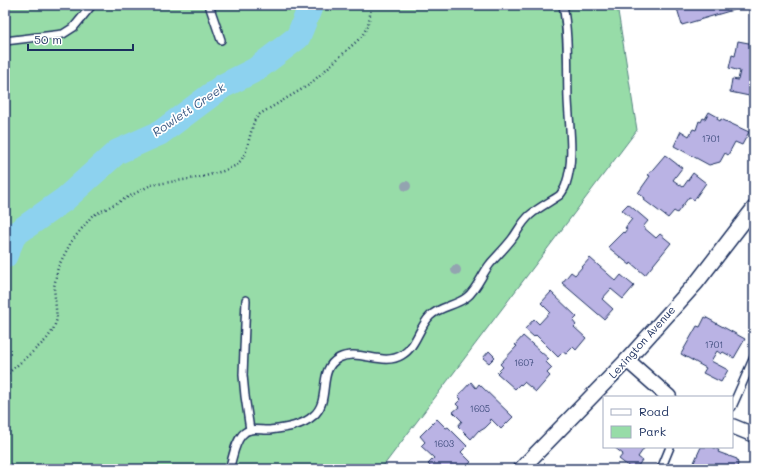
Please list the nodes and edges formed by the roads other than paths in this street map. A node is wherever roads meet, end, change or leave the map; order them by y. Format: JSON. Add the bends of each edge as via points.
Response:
{"nodes":[{"id":1,"x":92,"y":5,"type":"edge"},
{"id":2,"x":209,"y":5,"type":"edge"},
{"id":3,"x":563,"y":5,"type":"edge"},
{"id":4,"x":221,"y":40,"type":"dead end"},
{"id":5,"x":5,"y":41,"type":"edge"},
{"id":6,"x":754,"y":208,"type":"edge"},
{"id":7,"x":246,"y":300,"type":"dead end"},
{"id":8,"x":754,"y":357,"type":"edge"},
{"id":9,"x":627,"y":360,"type":"junction"},
{"id":10,"x":668,"y":396,"type":"edge"},
{"id":11,"x":733,"y":405,"type":"edge"},
{"id":12,"x":733,"y":426,"type":"edge"},
{"id":13,"x":250,"y":430,"type":"junction"},
{"id":14,"x":754,"y":435,"type":"edge"},
{"id":15,"x":670,"y":448,"type":"edge"},
{"id":16,"x":229,"y":469,"type":"edge"},
{"id":17,"x":521,"y":469,"type":"edge"},
{"id":18,"x":661,"y":469,"type":"edge"}],
"edges":[{"from":1,"to":5,"type":"lane","via":[[74,27],[63,34]]},
{"from":2,"to":4,"type":"lane"},
{"from":3,"to":13,"type":"lane","via":[[567,26],[571,138],[569,170],[564,190],[528,216],[468,296],[432,314],[406,352],[398,357],[385,359],[353,355],[340,358],[329,368],[325,377],[321,405],[312,417],[286,427]]},
{"from":6,"to":9,"type":"street","name":"Lexington Avenue","via":[[697,282]]},
{"from":7,"to":13,"type":"lane","via":[[243,375]]},
{"from":8,"to":11,"type":"lane"},
{"from":9,"to":10,"type":"street"},
{"from":9,"to":17,"type":"street","name":"Lexington Avenue"},
{"from":12,"to":14,"type":"street"},
{"from":13,"to":16,"type":"lane","via":[[239,439]]},
{"from":15,"to":18,"type":"lane"}]}
